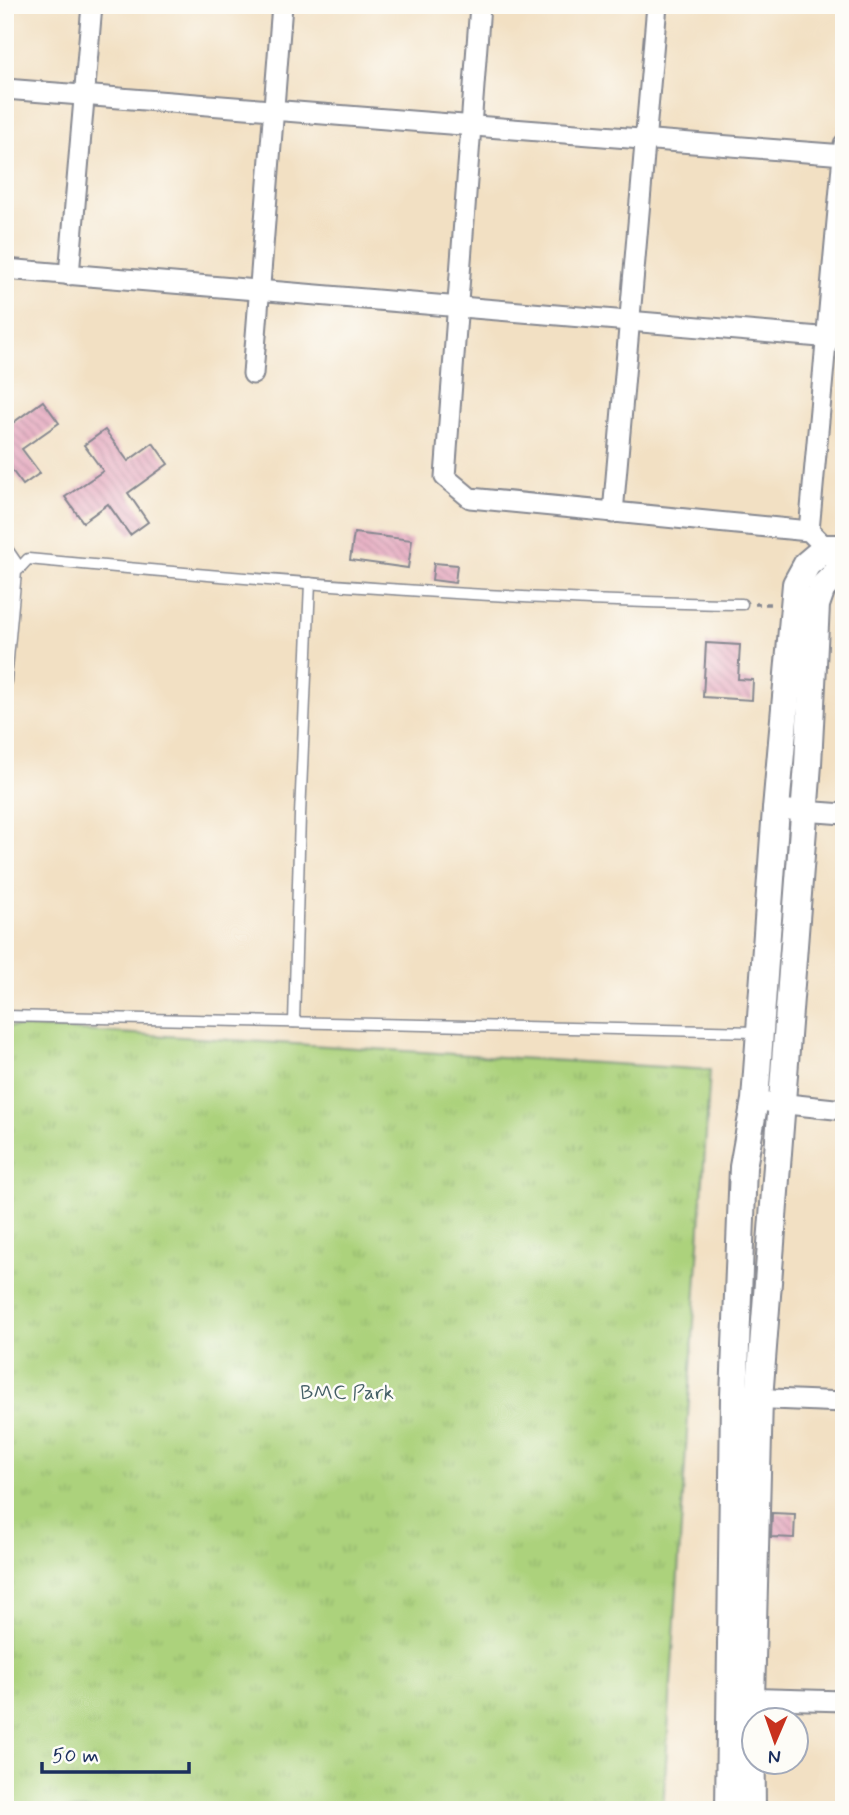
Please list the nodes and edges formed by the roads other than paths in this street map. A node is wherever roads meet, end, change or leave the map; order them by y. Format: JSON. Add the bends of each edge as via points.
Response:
{"nodes":[{"id":1,"x":92,"y":5,"type":"edge"},
{"id":2,"x":282,"y":5,"type":"edge"},
{"id":3,"x":480,"y":5,"type":"edge"},
{"id":4,"x":657,"y":5,"type":"edge"},
{"id":5,"x":5,"y":89,"type":"edge"},
{"id":6,"x":84,"y":95,"type":"junction"},
{"id":7,"x":274,"y":110,"type":"junction"},
{"id":8,"x":471,"y":126,"type":"junction"},
{"id":9,"x":645,"y":139,"type":"junction"},
{"id":10,"x":843,"y":151,"type":"edge"},
{"id":11,"x":5,"y":269,"type":"edge"},
{"id":12,"x":69,"y":275,"type":"junction"},
{"id":13,"x":260,"y":291,"type":"junction"},
{"id":14,"x":457,"y":307,"type":"junction"},
{"id":15,"x":630,"y":322,"type":"junction"},
{"id":16,"x":836,"y":339,"type":"edge"},
{"id":17,"x":253,"y":374,"type":"dead end"},
{"id":18,"x":613,"y":513,"type":"junction"},
{"id":19,"x":5,"y":546,"type":"edge"},
{"id":20,"x":833,"y":553,"type":"edge"},
{"id":21,"x":20,"y":568,"type":"junction"},
{"id":22,"x":310,"y":583,"type":"junction"},
{"id":23,"x":742,"y":604,"type":"road end"},
{"id":24,"x":802,"y":652,"type":"junction"},
{"id":25,"x":5,"y":691,"type":"edge"},
{"id":26,"x":780,"y":762,"type":"junction"},
{"id":27,"x":808,"y":764,"type":"junction"},
{"id":28,"x":776,"y":809,"type":"junction"},
{"id":29,"x":804,"y":812,"type":"junction"},
{"id":30,"x":844,"y":814,"type":"edge"},
{"id":31,"x":5,"y":1016,"type":"edge"},
{"id":32,"x":294,"y":1022,"type":"junction"},
{"id":33,"x":773,"y":1032,"type":"junction"},
{"id":34,"x":768,"y":1102,"type":"junction"},
{"id":35,"x":844,"y":1110,"type":"edge"},
{"id":36,"x":747,"y":1398,"type":"junction"},
{"id":37,"x":844,"y":1402,"type":"edge"},
{"id":38,"x":740,"y":1698,"type":"junction"},
{"id":39,"x":844,"y":1701,"type":"edge"},
{"id":40,"x":729,"y":1810,"type":"edge"},
{"id":41,"x":752,"y":1810,"type":"edge"}],
"edges":[{"from":1,"to":6,"type":"street"},
{"from":2,"to":7,"type":"street"},
{"from":3,"to":8,"type":"street"},
{"from":4,"to":9,"type":"street"},
{"from":5,"to":6,"type":"street"},
{"from":6,"to":7,"type":"street"},
{"from":6,"to":12,"type":"street"},
{"from":7,"to":8,"type":"street"},
{"from":7,"to":13,"type":"street"},
{"from":8,"to":9,"type":"street"},
{"from":8,"to":14,"type":"street"},
{"from":9,"to":10,"type":"street"},
{"from":9,"to":15,"type":"street"},
{"from":10,"to":16,"type":"street"},
{"from":11,"to":12,"type":"street"},
{"from":12,"to":13,"type":"street"},
{"from":13,"to":14,"type":"street"},
{"from":13,"to":17,"type":"street"},
{"from":14,"to":15,"type":"street"},
{"from":14,"to":18,"type":"street","via":[[445,477],[470,498]]},
{"from":15,"to":16,"type":"street"},
{"from":15,"to":18,"type":"street"},
{"from":16,"to":20,"type":"street"},
{"from":18,"to":20,"type":"street"},
{"from":19,"to":21,"type":"lane"},
{"from":20,"to":24,"type":"street"},
{"from":20,"to":24,"type":"street","via":[[807,564],[796,584]]},
{"from":21,"to":22,"type":"lane","via":[[28,559]]},
{"from":21,"to":25,"type":"lane"},
{"from":22,"to":23,"type":"lane"},
{"from":22,"to":32,"type":"lane"},
{"from":24,"to":26,"type":"street"},
{"from":24,"to":27,"type":"street"},
{"from":26,"to":27,"type":"street"},
{"from":26,"to":28,"type":"street"},
{"from":27,"to":29,"type":"street"},
{"from":28,"to":29,"type":"street"},
{"from":28,"to":33,"type":"street"},
{"from":29,"to":30,"type":"street"},
{"from":29,"to":33,"type":"street"},
{"from":31,"to":32,"type":"lane"},
{"from":32,"to":33,"type":"lane"},
{"from":33,"to":34,"type":"street"},
{"from":34,"to":35,"type":"street"},
{"from":34,"to":36,"type":"street"},
{"from":36,"to":37,"type":"street"},
{"from":36,"to":38,"type":"street"},
{"from":38,"to":39,"type":"street"},
{"from":38,"to":40,"type":"street"},
{"from":38,"to":41,"type":"street"}]}
